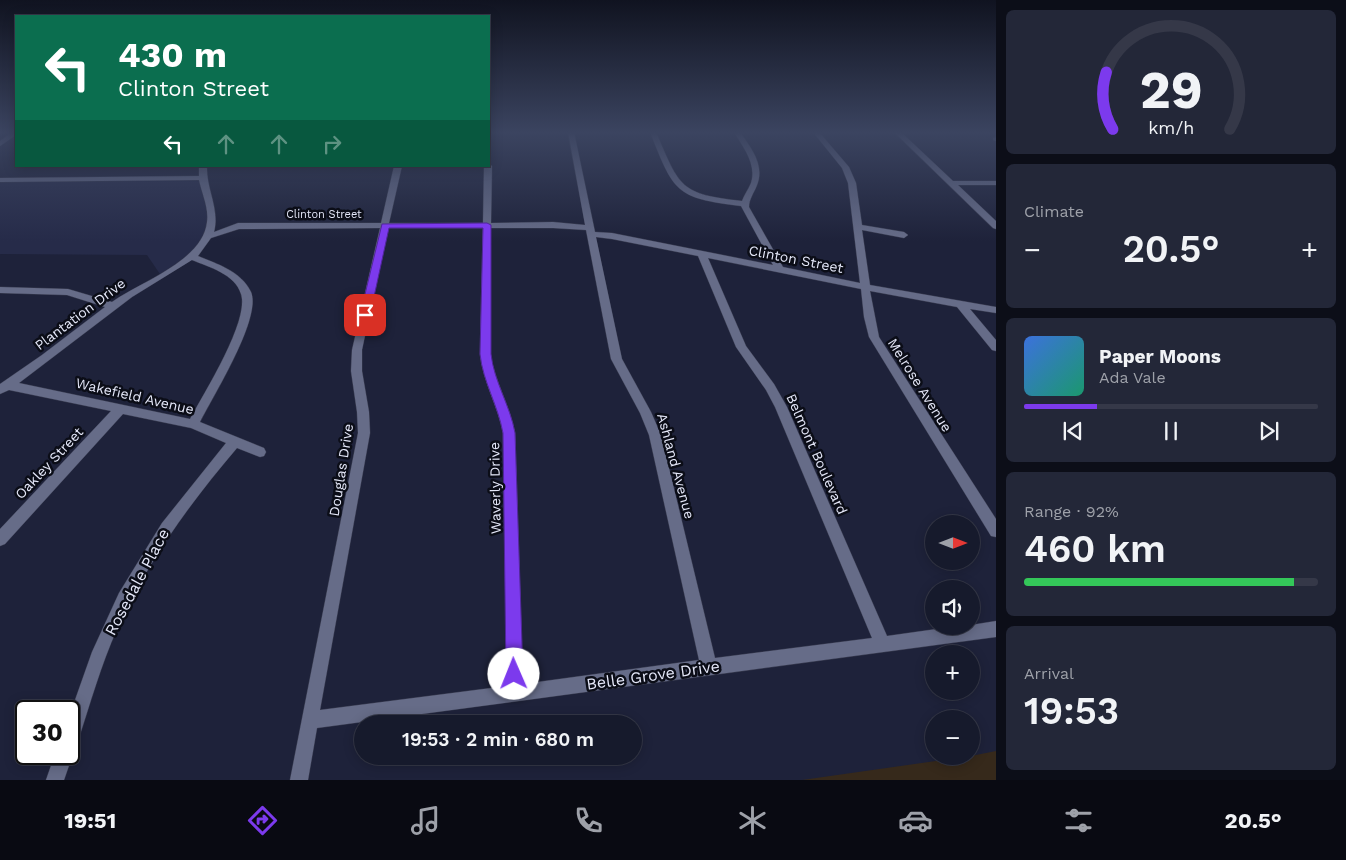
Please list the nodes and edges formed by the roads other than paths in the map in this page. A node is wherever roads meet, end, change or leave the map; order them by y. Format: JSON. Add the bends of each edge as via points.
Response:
{"nodes":[{"id":1,"x":203,"y":168,"type":"edge"},
{"id":2,"x":397,"y":168,"type":"edge"},
{"id":3,"x":488,"y":168,"type":"edge"},
{"id":4,"x":578,"y":168,"type":"edge"},
{"id":5,"x":668,"y":168,"type":"edge"},
{"id":6,"x":757,"y":168,"type":"edge"},
{"id":7,"x":844,"y":168,"type":"edge"},
{"id":8,"x":936,"y":168,"type":"edge"},
{"id":9,"x":202,"y":178,"type":"junction"},
{"id":10,"x":0,"y":180,"type":"edge"},
{"id":11,"x":951,"y":183,"type":"junction"},
{"id":12,"x":996,"y":183,"type":"edge"},
{"id":13,"x":745,"y":204,"type":"junction"},
{"id":14,"x":213,"y":218,"type":"junction"},
{"id":15,"x":487,"y":225,"type":"junction"},
{"id":16,"x":238,"y":226,"type":"junction"},
{"id":17,"x":385,"y":226,"type":"junction"},
{"id":18,"x":996,"y":226,"type":"edge"},
{"id":19,"x":858,"y":227,"type":"junction"},
{"id":20,"x":590,"y":231,"type":"junction"},
{"id":21,"x":904,"y":235,"type":"dead end"},
{"id":22,"x":207,"y":237,"type":"junction"},
{"id":23,"x":702,"y":254,"type":"junction"},
{"id":24,"x":192,"y":257,"type":"junction"},
{"id":25,"x":780,"y":270,"type":"junction"},
{"id":26,"x":865,"y":286,"type":"junction"},
{"id":27,"x":0,"y":290,"type":"edge"},
{"id":28,"x":961,"y":305,"type":"junction"},
{"id":29,"x":113,"y":306,"type":"junction"},
{"id":30,"x":996,"y":310,"type":"edge"},
{"id":31,"x":996,"y":348,"type":"edge"},
{"id":32,"x":3,"y":386,"type":"edge"},
{"id":33,"x":121,"y":408,"type":"junction"},
{"id":34,"x":193,"y":424,"type":"junction"},
{"id":35,"x":235,"y":441,"type":"junction"},
{"id":36,"x":260,"y":452,"type":"dead end"},
{"id":37,"x":996,"y":531,"type":"edge"},
{"id":38,"x":0,"y":539,"type":"edge"},
{"id":39,"x":996,"y":629,"type":"edge"},
{"id":40,"x":883,"y":644,"type":"junction"},
{"id":41,"x":709,"y":668,"type":"junction"},
{"id":42,"x":515,"y":693,"type":"junction"},
{"id":43,"x":80,"y":710,"type":"edge"},
{"id":44,"x":310,"y":720,"type":"junction"},
{"id":45,"x":60,"y":765,"type":"edge"},
{"id":46,"x":55,"y":780,"type":"edge"},
{"id":47,"x":299,"y":780,"type":"edge"}],
"edges":[{"from":1,"to":9,"type":"street"},
{"from":2,"to":17,"type":"street","name":"Douglas Drive"},
{"from":3,"to":15,"type":"street","name":"Waverly Drive"},
{"from":4,"to":20,"type":"street","name":"Ashland Avenue"},
{"from":5,"to":13,"type":"street","via":[[679,187],[700,198]]},
{"from":6,"to":13,"type":"street","via":[[756,182]]},
{"from":7,"to":19,"type":"street","name":"Melrose Avenue","via":[[851,178]]},
{"from":8,"to":11,"type":"street"},
{"from":9,"to":10,"type":"street"},
{"from":9,"to":14,"type":"street"},
{"from":11,"to":12,"type":"street"},
{"from":11,"to":18,"type":"street"},
{"from":13,"to":25,"type":"street"},
{"from":14,"to":16,"type":"street","name":"Clinton Street"},
{"from":14,"to":22,"type":"street","name":"Plantation Drive"},
{"from":15,"to":17,"type":"street","name":"Clinton Street"},
{"from":15,"to":20,"type":"street","name":"Clinton Street","via":[[553,225]]},
{"from":15,"to":42,"type":"street","name":"Waverly Drive","via":[[486,362],[509,433]]},
{"from":16,"to":17,"type":"street","name":"Clinton Street"},
{"from":16,"to":22,"type":"street","name":"Clinton Street"},
{"from":17,"to":44,"type":"street","name":"Douglas Drive","via":[[356,359],[364,433]]},
{"from":19,"to":21,"type":"street"},
{"from":19,"to":26,"type":"street","name":"Melrose Avenue"},
{"from":20,"to":23,"type":"street","name":"Clinton Street"},
{"from":20,"to":41,"type":"street","name":"Ashland Avenue","via":[[617,363],[646,411],[655,435]]},
{"from":22,"to":24,"type":"street","name":"Plantation Drive"},
{"from":23,"to":25,"type":"street","name":"Clinton Street"},
{"from":23,"to":40,"type":"street","name":"Belmont Boulevard","via":[[741,348],[781,407]]},
{"from":24,"to":29,"type":"street","name":"Plantation Drive"},
{"from":24,"to":34,"type":"street","via":[[226,271],[236,279],[246,292],[248,305],[243,328]]},
{"from":25,"to":26,"type":"street","name":"Clinton Street"},
{"from":26,"to":28,"type":"street","name":"Clinton Street"},
{"from":26,"to":37,"type":"street","name":"Melrose Avenue","via":[[869,318],[879,347]]},
{"from":27,"to":29,"type":"street","via":[[68,292]]},
{"from":28,"to":30,"type":"street","name":"Clinton Street"},
{"from":28,"to":31,"type":"street"},
{"from":29,"to":32,"type":"street","name":"Plantation Drive","via":[[27,374]]},
{"from":32,"to":33,"type":"street","name":"Wakefield Avenue"},
{"from":33,"to":34,"type":"street","name":"Wakefield Avenue"},
{"from":33,"to":38,"type":"street","name":"Oakley Street"},
{"from":34,"to":35,"type":"street","name":"Wakefield Avenue"},
{"from":35,"to":36,"type":"street","name":"Wakefield Avenue"},
{"from":35,"to":43,"type":"street","name":"Rosedale Place","via":[[174,514],[144,563],[104,643]]},
{"from":39,"to":40,"type":"street","name":"Belle Grove Drive"},
{"from":40,"to":41,"type":"street","name":"Belle Grove Drive"},
{"from":41,"to":42,"type":"street","name":"Belle Grove Drive"},
{"from":42,"to":44,"type":"street","name":"Belle Grove Drive"},
{"from":44,"to":47,"type":"street","name":"Douglas Drive"},
{"from":45,"to":46,"type":"street"}]}
